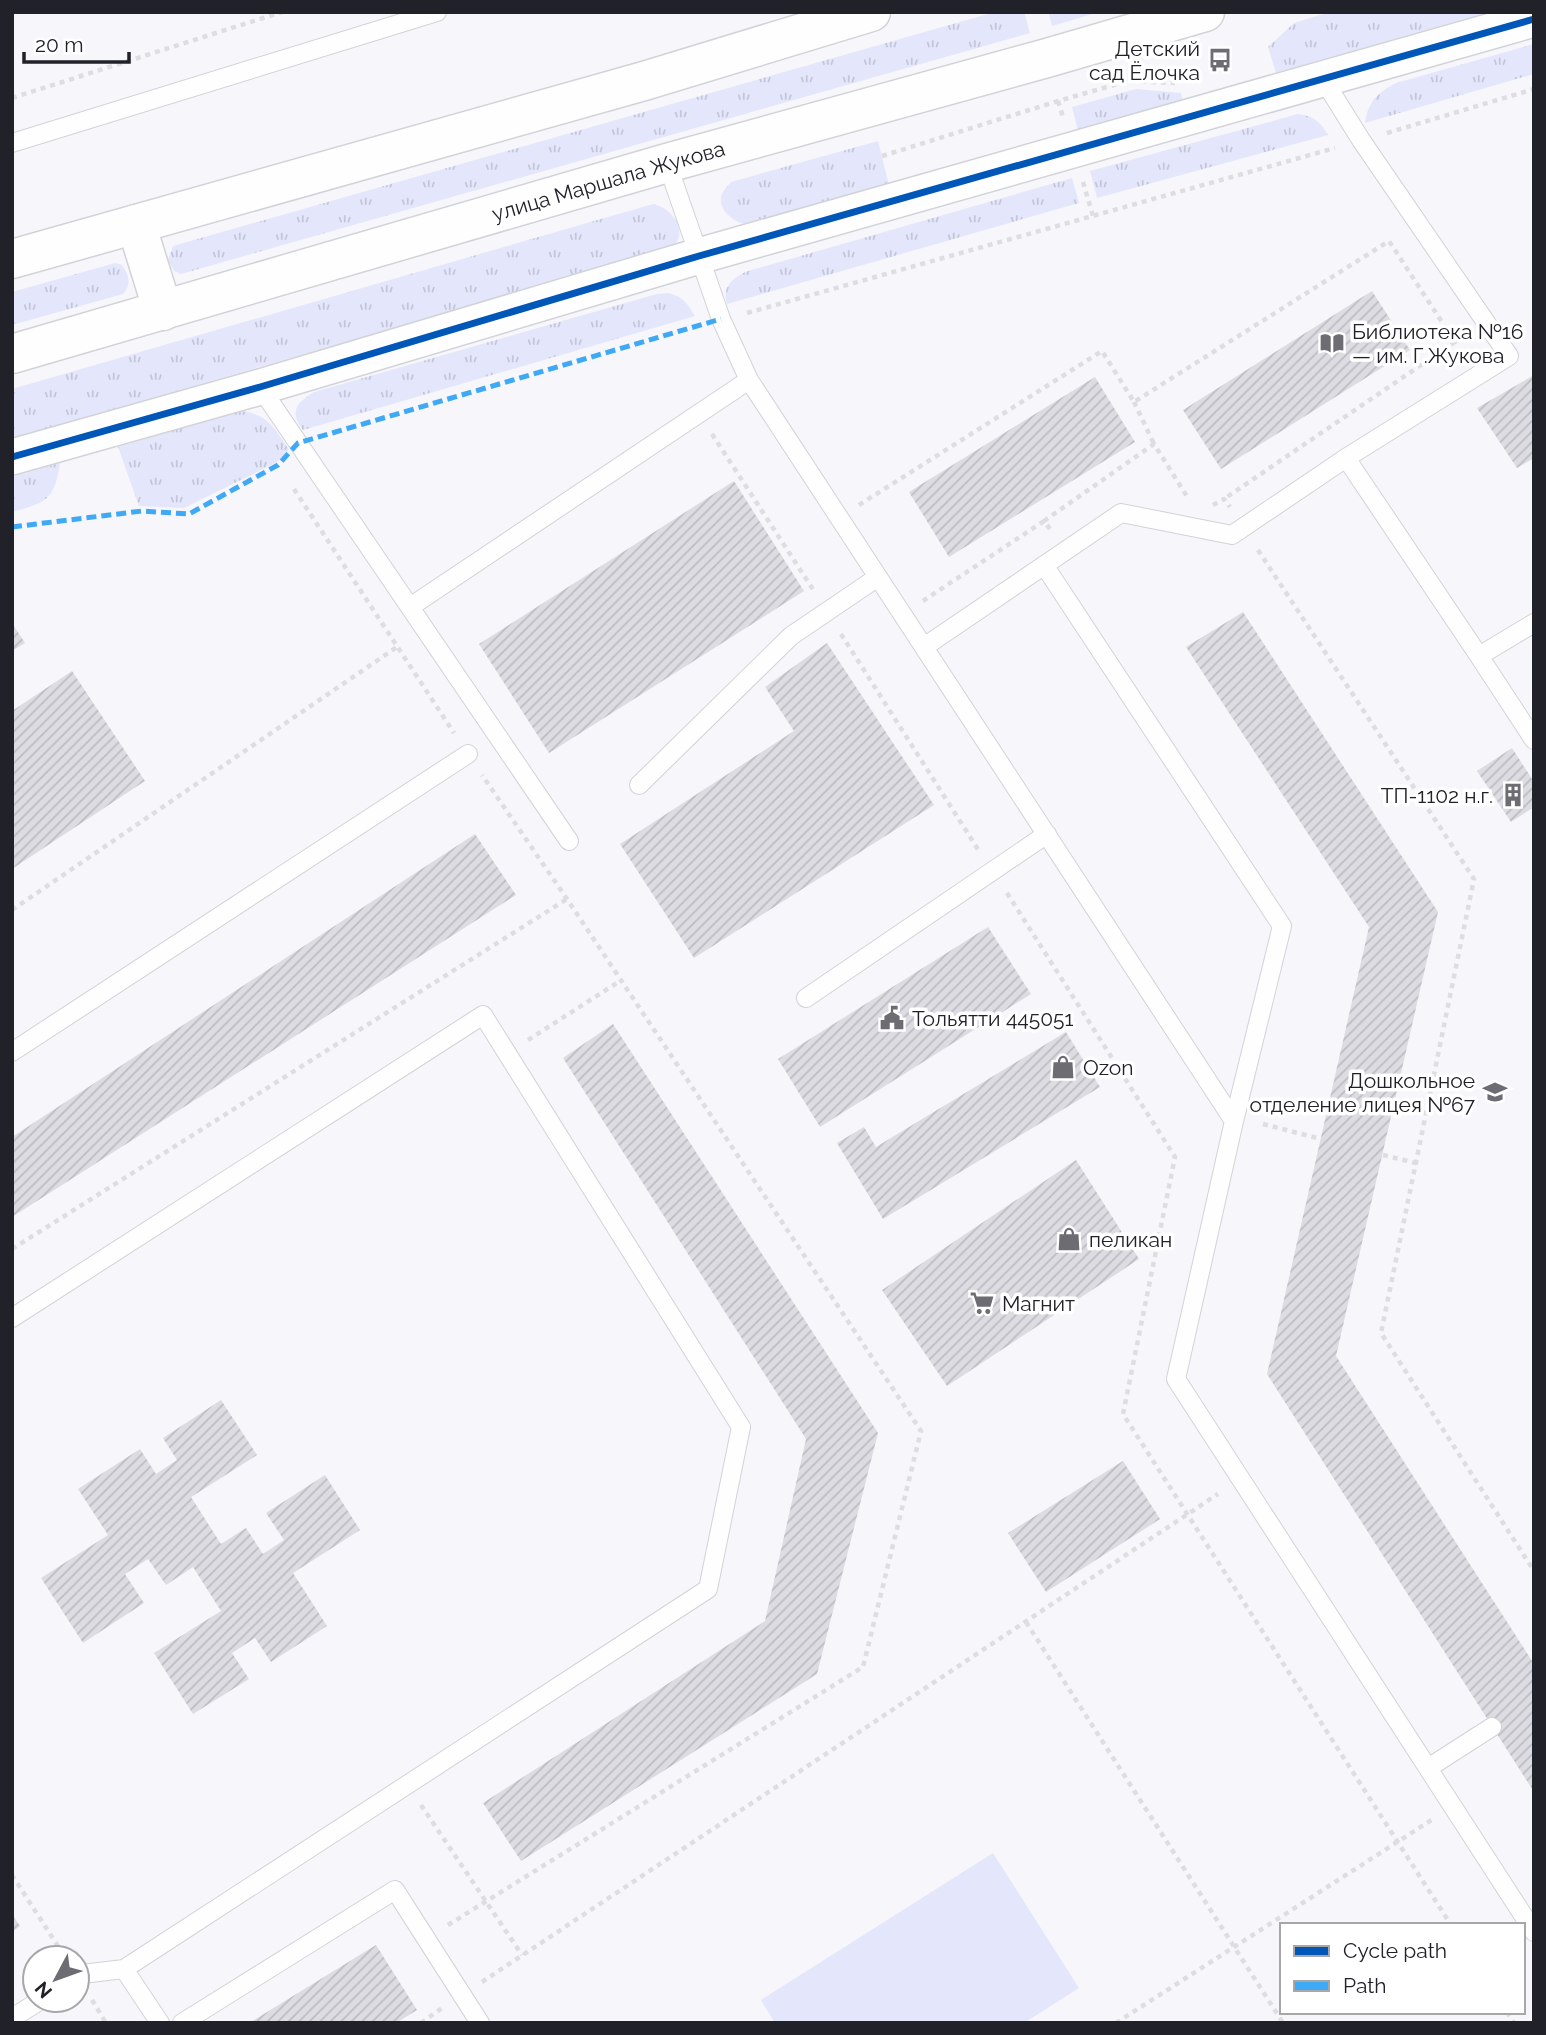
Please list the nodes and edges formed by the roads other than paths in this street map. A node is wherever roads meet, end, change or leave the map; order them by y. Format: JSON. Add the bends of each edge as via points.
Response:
{"nodes":[{"id":1,"x":437,"y":12,"type":"edge"},
{"id":2,"x":871,"y":12,"type":"edge"},
{"id":3,"x":1205,"y":12,"type":"edge"},
{"id":4,"x":1534,"y":19,"type":"edge"},
{"id":5,"x":1323,"y":79,"type":"junction"},
{"id":6,"x":12,"y":143,"type":"edge"},
{"id":7,"x":667,"y":163,"type":"junction"},
{"id":8,"x":136,"y":224,"type":"junction"},
{"id":9,"x":699,"y":256,"type":"junction"},
{"id":10,"x":12,"y":259,"type":"edge"},
{"id":11,"x":163,"y":311,"type":"junction"},
{"id":12,"x":12,"y":354,"type":"edge"},
{"id":13,"x":749,"y":380,"type":"junction"},
{"id":14,"x":260,"y":387,"type":"junction"},
{"id":15,"x":12,"y":457,"type":"edge"},
{"id":16,"x":1346,"y":458,"type":"junction"},
{"id":17,"x":1044,"y":565,"type":"junction"},
{"id":18,"x":878,"y":577,"type":"junction"},
{"id":19,"x":410,"y":607,"type":"junction"},
{"id":20,"x":1534,"y":623,"type":"edge"},
{"id":21,"x":924,"y":647,"type":"junction"},
{"id":22,"x":1479,"y":656,"type":"junction"},
{"id":23,"x":1534,"y":740,"type":"edge"},
{"id":24,"x":468,"y":754,"type":"dead end"},
{"id":25,"x":639,"y":785,"type":"dead end"},
{"id":26,"x":1047,"y":834,"type":"junction"},
{"id":27,"x":569,"y":841,"type":"dead end"},
{"id":28,"x":806,"y":998,"type":"dead end"},
{"id":29,"x":12,"y":1052,"type":"edge"},
{"id":30,"x":1234,"y":1121,"type":"junction"},
{"id":31,"x":12,"y":1318,"type":"edge"},
{"id":32,"x":1492,"y":1727,"type":"dead end"},
{"id":33,"x":1428,"y":1768,"type":"junction"},
{"id":34,"x":1534,"y":1932,"type":"edge"},
{"id":35,"x":124,"y":1969,"type":"junction"},
{"id":36,"x":91,"y":1973,"type":"edge"},
{"id":37,"x":160,"y":2023,"type":"edge"},
{"id":38,"x":182,"y":2023,"type":"edge"},
{"id":39,"x":480,"y":2023,"type":"edge"}],
"edges":[{"from":1,"to":6,"type":"lane"},
{"from":2,"to":8,"type":"main road"},
{"from":3,"to":7,"type":"main road","name":"улица Маршала Жукова"},
{"from":4,"to":5,"type":"street"},
{"from":5,"to":9,"type":"street"},
{"from":5,"to":16,"type":"lane","via":[[1509,356]]},
{"from":7,"to":9,"type":"lane"},
{"from":7,"to":11,"type":"main road","name":"улица Маршала Жукова"},
{"from":8,"to":10,"type":"main road"},
{"from":8,"to":11,"type":"main road"},
{"from":9,"to":13,"type":"lane"},
{"from":9,"to":14,"type":"street"},
{"from":11,"to":12,"type":"main road","name":"улица Маршала Жукова"},
{"from":13,"to":18,"type":"lane"},
{"from":13,"to":19,"type":"lane"},
{"from":14,"to":15,"type":"street"},
{"from":14,"to":19,"type":"lane"},
{"from":16,"to":17,"type":"lane","via":[[1231,536],[1121,513]]},
{"from":16,"to":22,"type":"lane"},
{"from":17,"to":21,"type":"lane"},
{"from":17,"to":30,"type":"lane","via":[[1282,926]]},
{"from":18,"to":21,"type":"lane"},
{"from":18,"to":25,"type":"lane","via":[[791,636]]},
{"from":19,"to":27,"type":"lane"},
{"from":20,"to":22,"type":"lane"},
{"from":21,"to":26,"type":"lane"},
{"from":22,"to":23,"type":"lane"},
{"from":24,"to":29,"type":"lane"},
{"from":26,"to":28,"type":"lane"},
{"from":26,"to":30,"type":"lane"},
{"from":30,"to":33,"type":"lane","via":[[1176,1379]]},
{"from":31,"to":35,"type":"lane","via":[[483,1015],[741,1427],[708,1588]]},
{"from":32,"to":33,"type":"lane"},
{"from":33,"to":34,"type":"lane"},
{"from":35,"to":36,"type":"lane"},
{"from":35,"to":37,"type":"lane"},
{"from":38,"to":39,"type":"lane","via":[[395,1890]]}]}
